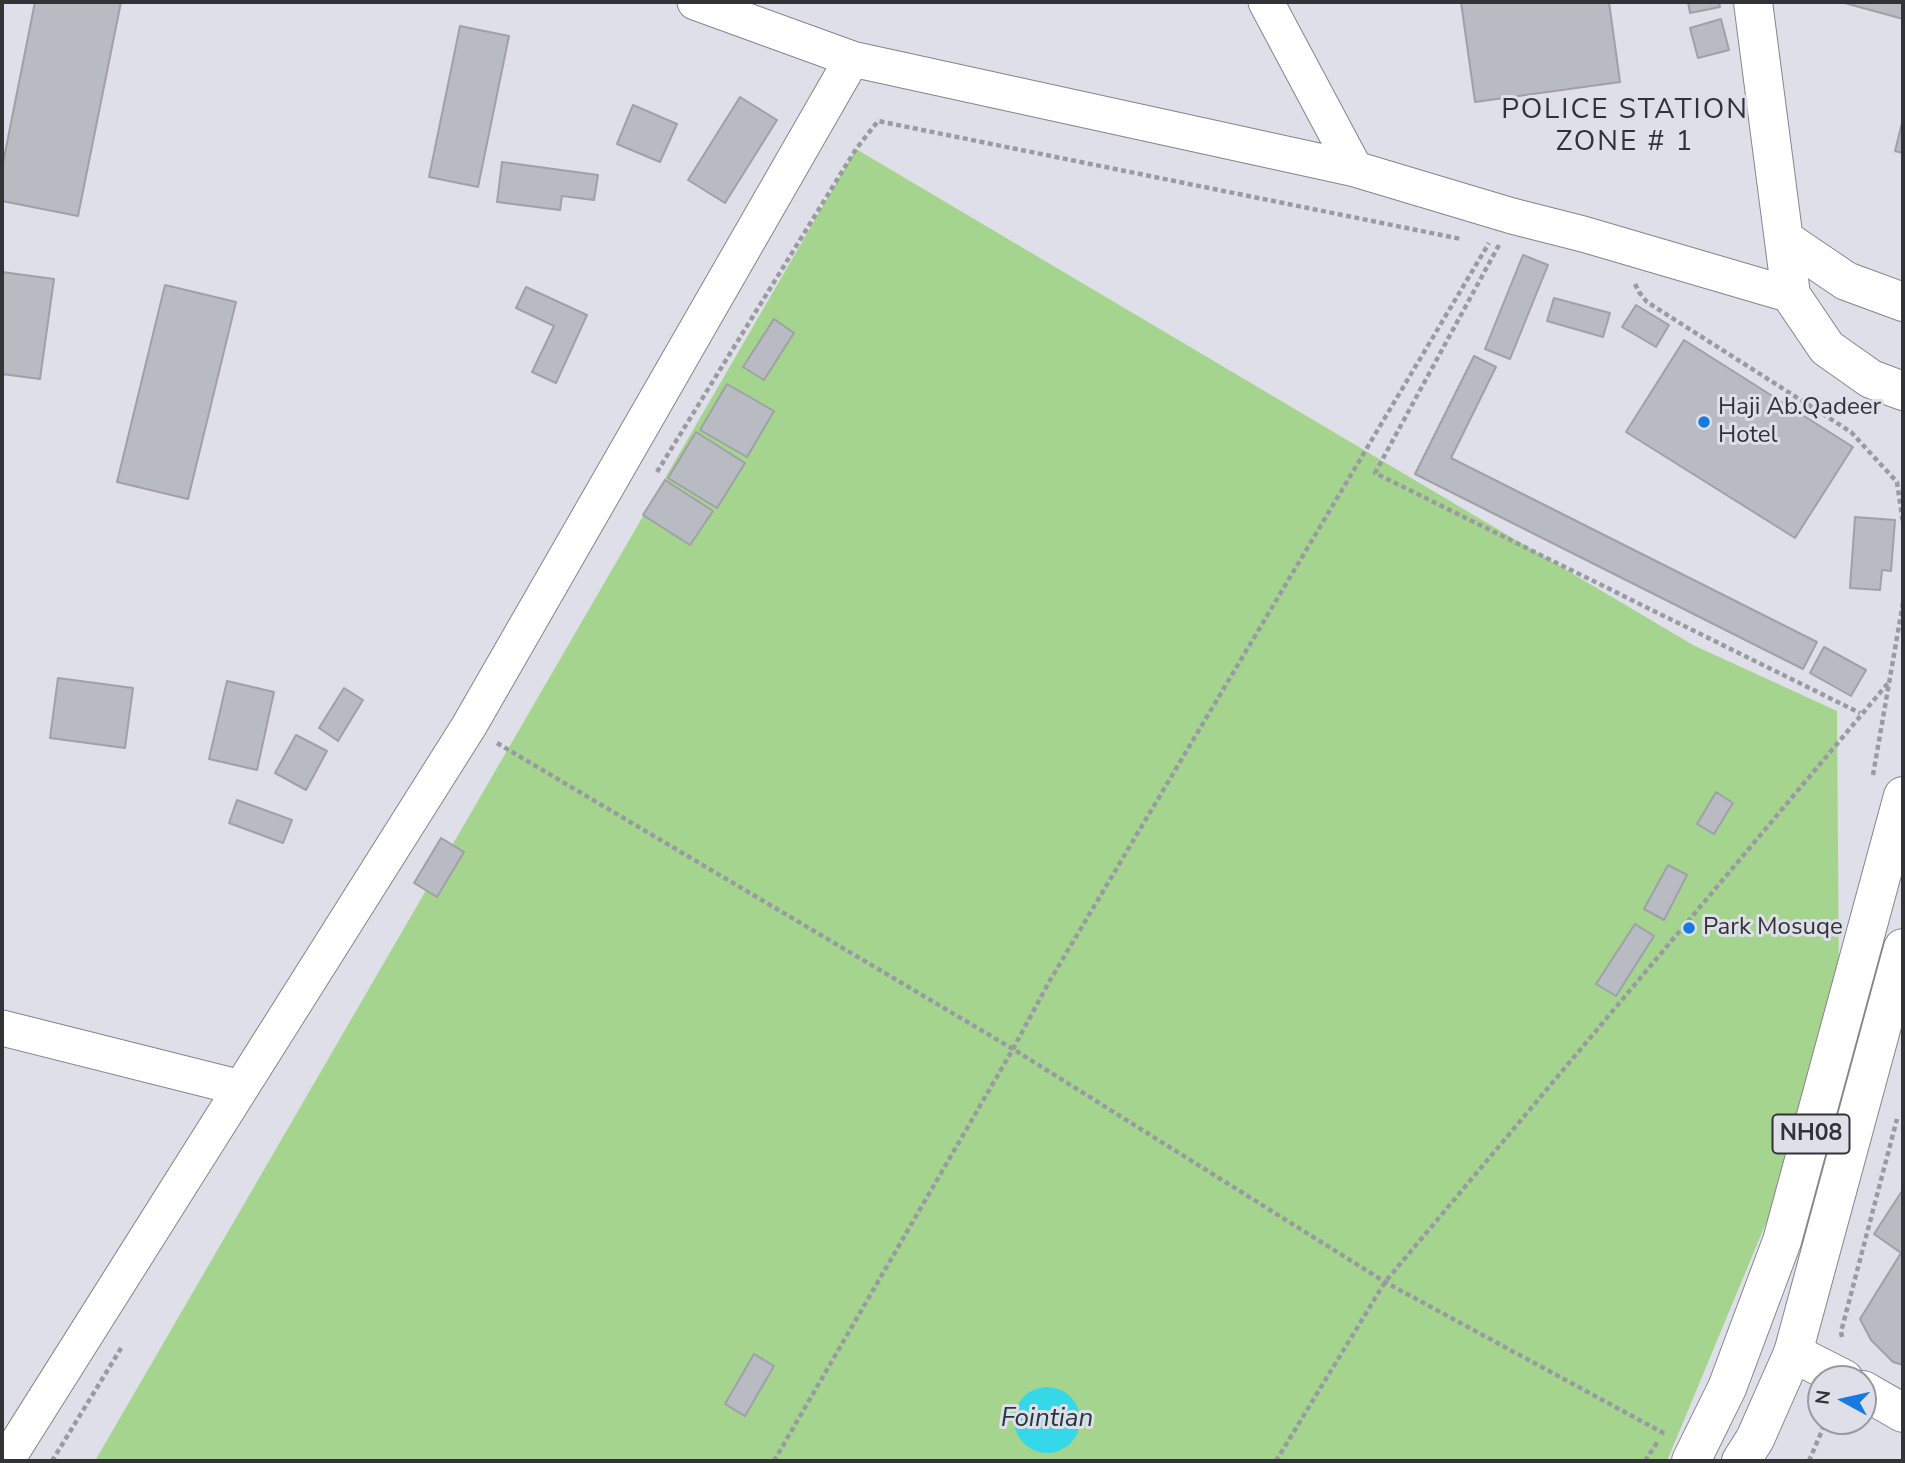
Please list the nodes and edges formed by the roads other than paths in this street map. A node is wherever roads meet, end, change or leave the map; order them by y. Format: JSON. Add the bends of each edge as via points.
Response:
{"nodes":[{"id":1,"x":695,"y":2,"type":"edge"},
{"id":2,"x":1266,"y":2,"type":"edge"},
{"id":3,"x":1753,"y":2,"type":"edge"},
{"id":4,"x":852,"y":59,"type":"junction"},
{"id":5,"x":1354,"y":169,"type":"junction"},
{"id":6,"x":1784,"y":239,"type":"junction"},
{"id":7,"x":1791,"y":295,"type":"junction"},
{"id":8,"x":1903,"y":302,"type":"edge"},
{"id":9,"x":1903,"y":391,"type":"edge"},
{"id":10,"x":1903,"y":796,"type":"edge"},
{"id":11,"x":1903,"y":948,"type":"edge"},
{"id":12,"x":2,"y":1028,"type":"edge"},
{"id":13,"x":241,"y":1088,"type":"junction"},
{"id":14,"x":1793,"y":1353,"type":"junction"},
{"id":15,"x":1844,"y":1362,"type":"edge"},
{"id":16,"x":1877,"y":1398,"type":"edge"},
{"id":17,"x":1903,"y":1413,"type":"edge"},
{"id":18,"x":6,"y":1461,"type":"edge"},
{"id":19,"x":1691,"y":1461,"type":"edge"},
{"id":20,"x":1741,"y":1461,"type":"edge"}],
"edges":[{"from":1,"to":4,"type":"street"},
{"from":2,"to":5,"type":"street"},
{"from":3,"to":6,"type":"main road"},
{"from":4,"to":5,"type":"street"},
{"from":4,"to":13,"type":"street","via":[[469,726]]},
{"from":5,"to":7,"type":"street"},
{"from":6,"to":7,"type":"main road"},
{"from":6,"to":8,"type":"main road","via":[[1846,281]]},
{"from":7,"to":9,"type":"main road","via":[[1827,348],[1871,379]]},
{"from":10,"to":19,"type":"main road","number":"NH08","via":[[1782,1241],[1727,1388]]},
{"from":11,"to":14,"type":"main road","number":"NH08"},
{"from":12,"to":13,"type":"street"},
{"from":13,"to":18,"type":"street"},
{"from":14,"to":15,"type":"main road"},
{"from":14,"to":20,"type":"main road","number":"NH08"},
{"from":16,"to":17,"type":"main road"}]}
